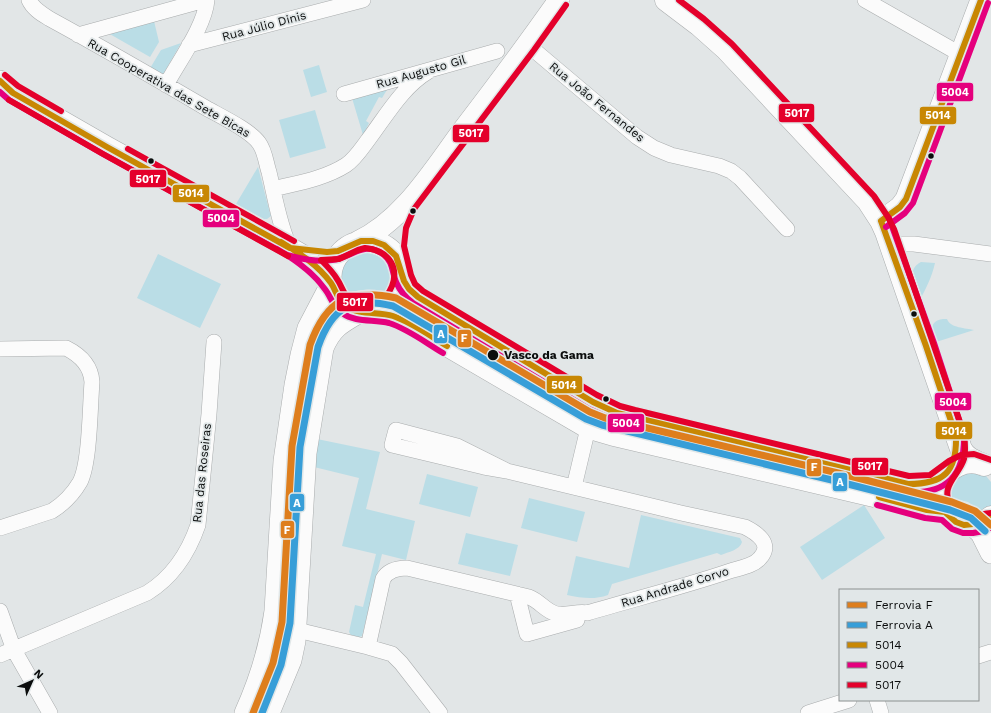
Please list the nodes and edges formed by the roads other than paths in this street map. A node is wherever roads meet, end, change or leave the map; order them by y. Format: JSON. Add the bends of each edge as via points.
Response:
{"nodes":[{"id":1,"x":29,"y":0,"type":"edge"},
{"id":2,"x":206,"y":0,"type":"edge"},
{"id":3,"x":363,"y":0,"type":"edge"},
{"id":4,"x":559,"y":0,"type":"edge"},
{"id":5,"x":666,"y":0,"type":"edge"},
{"id":6,"x":865,"y":0,"type":"edge"},
{"id":7,"x":981,"y":0,"type":"edge"},
{"id":8,"x":78,"y":35,"type":"junction"},
{"id":9,"x":189,"y":45,"type":"junction"},
{"id":10,"x":528,"y":45,"type":"junction"},
{"id":11,"x":497,"y":51,"type":"dead end"},
{"id":12,"x":960,"y":54,"type":"junction"},
{"id":13,"x":429,"y":71,"type":"junction"},
{"id":14,"x":0,"y":81,"type":"edge"},
{"id":15,"x":166,"y":85,"type":"junction"},
{"id":16,"x":344,"y":94,"type":"dead end"},
{"id":17,"x":273,"y":189,"type":"junction"},
{"id":18,"x":407,"y":205,"type":"junction"},
{"id":19,"x":881,"y":221,"type":"junction"},
{"id":20,"x":787,"y":229,"type":"dead end"},
{"id":21,"x":890,"y":244,"type":"junction"},
{"id":22,"x":350,"y":246,"type":"junction"},
{"id":23,"x":290,"y":248,"type":"junction"},
{"id":24,"x":991,"y":254,"type":"edge"},
{"id":25,"x":401,"y":270,"type":"junction"},
{"id":26,"x":331,"y":284,"type":"junction"},
{"id":27,"x":364,"y":312,"type":"junction"},
{"id":28,"x":214,"y":342,"type":"dead end"},
{"id":29,"x":0,"y":349,"type":"edge"},
{"id":30,"x":588,"y":428,"type":"junction"},
{"id":31,"x":956,"y":436,"type":"junction"},
{"id":32,"x":986,"y":467,"type":"edge"},
{"id":33,"x":507,"y":471,"type":"junction"},
{"id":34,"x":948,"y":472,"type":"junction"},
{"id":35,"x":574,"y":487,"type":"junction"},
{"id":36,"x":945,"y":512,"type":"junction"},
{"id":37,"x":985,"y":521,"type":"edge"},
{"id":38,"x":0,"y":528,"type":"edge"},
{"id":39,"x":991,"y":553,"type":"edge"},
{"id":40,"x":517,"y":594,"type":"junction"},
{"id":41,"x":0,"y":611,"type":"edge"},
{"id":42,"x":587,"y":613,"type":"junction"},
{"id":43,"x":297,"y":630,"type":"junction"},
{"id":44,"x":368,"y":646,"type":"junction"},
{"id":45,"x":14,"y":650,"type":"junction"},
{"id":46,"x":991,"y":652,"type":"edge"},
{"id":47,"x":0,"y":656,"type":"edge"},
{"id":48,"x":979,"y":656,"type":"edge"},
{"id":49,"x":846,"y":701,"type":"edge"},
{"id":50,"x":877,"y":701,"type":"edge"},
{"id":51,"x":50,"y":713,"type":"edge"},
{"id":52,"x":245,"y":713,"type":"edge"},
{"id":53,"x":268,"y":713,"type":"edge"},
{"id":54,"x":440,"y":713,"type":"edge"},
{"id":55,"x":808,"y":713,"type":"edge"},
{"id":56,"x":882,"y":713,"type":"edge"}],
"edges":[{"from":1,"to":8,"type":"street","name":"Rua Cooperativa das Sete Bicas","via":[[37,11]]},
{"from":2,"to":8,"type":"street"},
{"from":2,"to":9,"type":"street","via":[[207,8]]},
{"from":3,"to":9,"type":"street","name":"Rua Júlio Dinis"},
{"from":4,"to":10,"type":"main road"},
{"from":5,"to":19,"type":"main road","via":[[726,49],[868,201]]},
{"from":6,"to":12,"type":"street"},
{"from":7,"to":12,"type":"main road"},
{"from":8,"to":15,"type":"street","name":"Rua Cooperativa das Sete Bicas"},
{"from":9,"to":15,"type":"street"},
{"from":10,"to":18,"type":"main road"},
{"from":10,"to":20,"type":"street","name":"Rua João Fernandes","via":[[637,137],[654,148],[731,171]]},
{"from":11,"to":13,"type":"street","name":"Rua Augusto Gil"},
{"from":12,"to":19,"type":"main road","via":[[906,198]]},
{"from":13,"to":16,"type":"street","name":"Rua Augusto Gil"},
{"from":13,"to":17,"type":"street","via":[[419,76],[407,88],[347,164],[322,176]]},
{"from":14,"to":23,"type":"main road","via":[[13,93]]},
{"from":15,"to":17,"type":"street","name":"Rua Cooperativa das Sete Bicas","via":[[256,139],[260,144]]},
{"from":17,"to":23,"type":"street","name":"Rua Cooperativa das Sete Bicas"},
{"from":18,"to":22,"type":"main road","via":[[374,233]]},
{"from":18,"to":25,"type":"main road","via":[[398,226],[396,246]]},
{"from":19,"to":21,"type":"main road"},
{"from":21,"to":24,"type":"street","via":[[914,244]]},
{"from":21,"to":31,"type":"main road"},
{"from":22,"to":23,"type":"main road","via":[[328,253]]},
{"from":22,"to":25,"type":"main road","via":[[368,240],[387,246],[395,254]]},
{"from":22,"to":26,"type":"main road","via":[[336,257],[332,265]]},
{"from":23,"to":26,"type":"main road","via":[[304,256]]},
{"from":25,"to":27,"type":"main road","via":[[401,288],[391,304]]},
{"from":25,"to":34,"type":"main road","via":[[410,289],[418,297],[593,402],[617,413],[908,484],[933,482]]},
{"from":26,"to":27,"type":"main road","via":[[340,301],[353,310]]},
{"from":26,"to":52,"type":"main road","via":[[308,328],[301,355],[284,461],[274,618],[263,669]]},
{"from":27,"to":30,"type":"main road","via":[[385,314],[401,320]]},
{"from":27,"to":43,"type":"main road","via":[[342,322],[332,331],[322,354],[306,453]]},
{"from":28,"to":45,"type":"street","name":"Rua das Roseiras","via":[[198,525],[186,555],[166,579],[147,593]]},
{"from":29,"to":38,"type":"street","via":[[66,348],[82,358],[92,375],[92,382],[86,459],[80,481],[68,498],[52,511]]},
{"from":30,"to":35,"type":"street"},
{"from":30,"to":36,"type":"main road","via":[[927,510]]},
{"from":31,"to":32,"type":"main road","via":[[964,454]]},
{"from":31,"to":34,"type":"main road","via":[[955,459]]},
{"from":32,"to":34,"type":"main road","via":[[972,462],[962,463]]},
{"from":33,"to":33,"type":"street","name":"Rua Andrade Corvo","via":[[457,446],[396,430],[392,445]]},
{"from":33,"to":35,"type":"street","name":"Rua Andrade Corvo"},
{"from":34,"to":36,"type":"main road","via":[[939,490],[939,498]]},
{"from":35,"to":42,"type":"street","name":"Rua Andrade Corvo","via":[[745,527],[760,537],[765,546],[759,559],[752,564]]},
{"from":36,"to":37,"type":"main road","via":[[956,522],[964,525]]},
{"from":37,"to":39,"type":"main road","via":[[981,533]]},
{"from":40,"to":42,"type":"street","name":"Rua Andrade Corvo","via":[[536,600],[557,614]]},
{"from":40,"to":42,"type":"street","via":[[527,634],[584,618]]},
{"from":40,"to":44,"type":"street","name":"Rua Andrade Corvo","via":[[407,568],[391,571],[383,579]]},
{"from":41,"to":45,"type":"street"},
{"from":43,"to":44,"type":"street"},
{"from":43,"to":53,"type":"main road","via":[[291,660]]},
{"from":44,"to":54,"type":"street","via":[[396,658]]},
{"from":45,"to":47,"type":"street","name":"Rua das Roseiras"},
{"from":45,"to":51,"type":"street"},
{"from":46,"to":48,"type":"street"},
{"from":49,"to":55,"type":"street"},
{"from":50,"to":56,"type":"street"}]}
